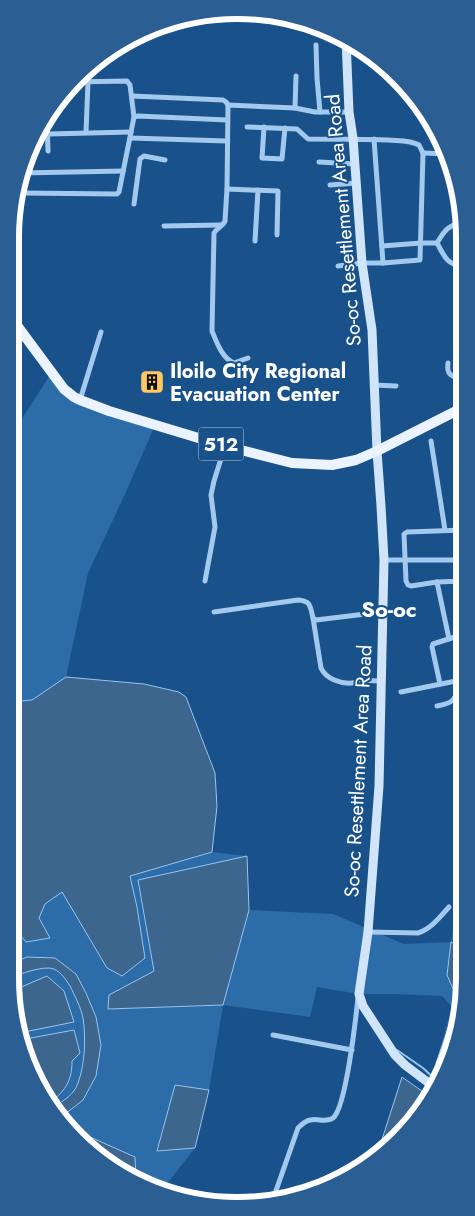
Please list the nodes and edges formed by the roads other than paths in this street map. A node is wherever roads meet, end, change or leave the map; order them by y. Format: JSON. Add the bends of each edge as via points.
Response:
{"nodes":[{"id":1,"x":316,"y":45,"type":"dead end"},
{"id":2,"x":346,"y":48,"type":"edge"},
{"id":3,"x":296,"y":76,"type":"dead end"},
{"id":4,"x":84,"y":82,"type":"edge"},
{"id":5,"x":88,"y":82,"type":"junction"},
{"id":6,"x":132,"y":96,"type":"junction"},
{"id":7,"x":228,"y":105,"type":"junction"},
{"id":8,"x":295,"y":108,"type":"junction"},
{"id":9,"x":320,"y":112,"type":"junction"},
{"id":10,"x":350,"y":112,"type":"junction"},
{"id":11,"x":134,"y":116,"type":"junction"},
{"id":12,"x":227,"y":120,"type":"junction"},
{"id":13,"x":247,"y":127,"type":"dead end"},
{"id":14,"x":264,"y":127,"type":"junction"},
{"id":15,"x":285,"y":128,"type":"junction"},
{"id":16,"x":48,"y":129,"type":"edge"},
{"id":17,"x":86,"y":132,"type":"junction"},
{"id":18,"x":48,"y":134,"type":"junction"},
{"id":19,"x":130,"y":135,"type":"junction"},
{"id":20,"x":353,"y":138,"type":"junction"},
{"id":21,"x":374,"y":139,"type":"junction"},
{"id":22,"x":227,"y":141,"type":"junction"},
{"id":23,"x":48,"y":151,"type":"dead end"},
{"id":24,"x":422,"y":153,"type":"junction"},
{"id":25,"x":440,"y":154,"type":"edge"},
{"id":26,"x":164,"y":160,"type":"dead end"},
{"id":27,"x":319,"y":162,"type":"dead end"},
{"id":28,"x":355,"y":164,"type":"junction"},
{"id":29,"x":123,"y":171,"type":"junction"},
{"id":30,"x":28,"y":173,"type":"edge"},
{"id":31,"x":357,"y":183,"type":"junction"},
{"id":32,"x":330,"y":185,"type":"dead end"},
{"id":33,"x":227,"y":189,"type":"junction"},
{"id":34,"x":258,"y":190,"type":"junction"},
{"id":35,"x":23,"y":193,"type":"edge"},
{"id":36,"x":134,"y":204,"type":"dead end"},
{"id":37,"x":456,"y":224,"type":"edge"},
{"id":38,"x":224,"y":225,"type":"junction"},
{"id":39,"x":164,"y":226,"type":"dead end"},
{"id":40,"x":277,"y":236,"type":"dead end"},
{"id":41,"x":255,"y":241,"type":"dead end"},
{"id":42,"x":420,"y":243,"type":"junction"},
{"id":43,"x":437,"y":243,"type":"junction"},
{"id":44,"x":382,"y":246,"type":"junction"},
{"id":45,"x":384,"y":263,"type":"junction"},
{"id":46,"x":362,"y":264,"type":"junction"},
{"id":47,"x":456,"y":265,"type":"edge"},
{"id":48,"x":338,"y":266,"type":"dead end"},
{"id":49,"x":19,"y":328,"type":"edge"},
{"id":50,"x":101,"y":332,"type":"dead end"},
{"id":51,"x":248,"y":358,"type":"dead end"},
{"id":52,"x":448,"y":363,"type":"dead end"},
{"id":53,"x":456,"y":379,"type":"edge"},
{"id":54,"x":374,"y":385,"type":"junction"},
{"id":55,"x":396,"y":386,"type":"dead end"},
{"id":56,"x":80,"y":400,"type":"junction"},
{"id":57,"x":456,"y":411,"type":"edge"},
{"id":58,"x":430,"y":441,"type":"dead end"},
{"id":59,"x":225,"y":446,"type":"junction"},
{"id":60,"x":377,"y":451,"type":"junction"},
{"id":61,"x":445,"y":530,"type":"junction"},
{"id":62,"x":456,"y":530,"type":"edge"},
{"id":63,"x":384,"y":560,"type":"junction"},
{"id":64,"x":405,"y":560,"type":"junction"},
{"id":65,"x":456,"y":560,"type":"edge"},
{"id":66,"x":205,"y":581,"type":"dead end"},
{"id":67,"x":456,"y":581,"type":"edge"},
{"id":68,"x":437,"y":582,"type":"junction"},
{"id":69,"x":214,"y":612,"type":"dead end"},
{"id":70,"x":382,"y":612,"type":"junction"},
{"id":71,"x":313,"y":618,"type":"junction"},
{"id":72,"x":456,"y":636,"type":"edge"},
{"id":73,"x":449,"y":638,"type":"junction"},
{"id":74,"x":381,"y":681,"type":"junction"},
{"id":75,"x":456,"y":681,"type":"edge"},
{"id":76,"x":440,"y":684,"type":"junction"},
{"id":77,"x":400,"y":692,"type":"dead end"},
{"id":78,"x":456,"y":698,"type":"edge"},
{"id":79,"x":437,"y":706,"type":"dead end"},
{"id":80,"x":449,"y":907,"type":"dead end"},
{"id":81,"x":368,"y":932,"type":"junction"},
{"id":82,"x":359,"y":994,"type":"junction"},
{"id":83,"x":273,"y":1035,"type":"dead end"},
{"id":84,"x":352,"y":1050,"type":"junction"},
{"id":85,"x":429,"y":1084,"type":"edge"},
{"id":86,"x":275,"y":1194,"type":"edge"}],
"edges":[{"from":1,"to":9,"type":"street"},
{"from":2,"to":10,"type":"street","name":"So-oc Resettlement Area Road"},
{"from":3,"to":8,"type":"street"},
{"from":4,"to":5,"type":"street"},
{"from":5,"to":6,"type":"street","via":[[127,81]]},
{"from":5,"to":17,"type":"street"},
{"from":6,"to":7,"type":"street","via":[[223,100]]},
{"from":6,"to":11,"type":"street"},
{"from":7,"to":8,"type":"street"},
{"from":7,"to":12,"type":"street"},
{"from":8,"to":9,"type":"street"},
{"from":9,"to":10,"type":"street"},
{"from":10,"to":20,"type":"street","name":"So-oc Resettlement Area Road"},
{"from":11,"to":12,"type":"street"},
{"from":11,"to":19,"type":"street"},
{"from":12,"to":22,"type":"street"},
{"from":13,"to":14,"type":"street"},
{"from":14,"to":15,"type":"street"},
{"from":14,"to":15,"type":"street","via":[[262,158],[282,159]]},
{"from":15,"to":20,"type":"street","via":[[297,129],[308,139]]},
{"from":16,"to":18,"type":"street"},
{"from":17,"to":18,"type":"street"},
{"from":17,"to":19,"type":"street"},
{"from":18,"to":23,"type":"street"},
{"from":19,"to":22,"type":"street"},
{"from":19,"to":29,"type":"street"},
{"from":20,"to":21,"type":"street"},
{"from":20,"to":28,"type":"street","name":"So-oc Resettlement Area Road"},
{"from":21,"to":24,"type":"street","via":[[413,142],[419,145]]},
{"from":21,"to":44,"type":"street"},
{"from":22,"to":33,"type":"street"},
{"from":24,"to":25,"type":"street"},
{"from":24,"to":42,"type":"street"},
{"from":26,"to":36,"type":"street","via":[[144,156],[140,159]]},
{"from":27,"to":28,"type":"street"},
{"from":28,"to":31,"type":"street","name":"So-oc Resettlement Area Road"},
{"from":29,"to":30,"type":"street"},
{"from":29,"to":35,"type":"street","via":[[117,194]]},
{"from":31,"to":32,"type":"street"},
{"from":31,"to":46,"type":"street","name":"So-oc Resettlement Area Road"},
{"from":33,"to":34,"type":"street"},
{"from":33,"to":38,"type":"street"},
{"from":34,"to":40,"type":"street","via":[[278,191]]},
{"from":34,"to":41,"type":"street"},
{"from":37,"to":43,"type":"street","via":[[448,228]]},
{"from":38,"to":39,"type":"street"},
{"from":38,"to":51,"type":"street","via":[[214,233],[212,331],[228,360],[234,363]]},
{"from":42,"to":43,"type":"street"},
{"from":42,"to":44,"type":"street"},
{"from":42,"to":45,"type":"street","via":[[420,260]]},
{"from":43,"to":47,"type":"street","via":[[447,261]]},
{"from":44,"to":45,"type":"street"},
{"from":45,"to":46,"type":"street"},
{"from":46,"to":48,"type":"street"},
{"from":46,"to":54,"type":"street","name":"So-oc Resettlement Area Road","via":[[372,330]]},
{"from":49,"to":56,"type":"main road","number":"512","via":[[64,388]]},
{"from":50,"to":56,"type":"street"},
{"from":52,"to":53,"type":"street","via":[[447,369]]},
{"from":54,"to":55,"type":"street"},
{"from":54,"to":60,"type":"street","name":"So-oc Resettlement Area Road"},
{"from":56,"to":59,"type":"main road","number":"512"},
{"from":57,"to":60,"type":"main road","number":"512"},
{"from":58,"to":61,"type":"street"},
{"from":59,"to":60,"type":"main road","number":"512","via":[[292,463],[332,466]]},
{"from":59,"to":66,"type":"street","via":[[211,495],[215,527]]},
{"from":60,"to":63,"type":"street","name":"So-oc Resettlement Area Road"},
{"from":61,"to":62,"type":"street"},
{"from":61,"to":64,"type":"street","via":[[405,533]]},
{"from":63,"to":64,"type":"street"},
{"from":63,"to":70,"type":"street","name":"So-oc Resettlement Area Road"},
{"from":64,"to":65,"type":"street"},
{"from":64,"to":68,"type":"street","via":[[408,584]]},
{"from":67,"to":68,"type":"street"},
{"from":68,"to":73,"type":"street"},
{"from":69,"to":71,"type":"street","via":[[305,600],[310,605]]},
{"from":70,"to":71,"type":"street"},
{"from":70,"to":74,"type":"street","name":"So-oc Resettlement Area Road"},
{"from":71,"to":74,"type":"street","via":[[323,673],[340,682]]},
{"from":72,"to":73,"type":"street"},
{"from":73,"to":76,"type":"street","via":[[432,646]]},
{"from":74,"to":81,"type":"street","name":"So-oc Resettlement Area Road","via":[[379,786]]},
{"from":75,"to":76,"type":"street"},
{"from":76,"to":77,"type":"street"},
{"from":78,"to":79,"type":"street","via":[[450,704]]},
{"from":80,"to":81,"type":"street","via":[[418,933]]},
{"from":81,"to":82,"type":"street","name":"So-oc Resettlement Area Road"},
{"from":82,"to":84,"type":"street"},
{"from":82,"to":85,"type":"street","via":[[363,1006],[395,1056]]},
{"from":83,"to":84,"type":"street"},
{"from":84,"to":86,"type":"street","via":[[335,1117],[310,1120],[298,1128]]}]}
